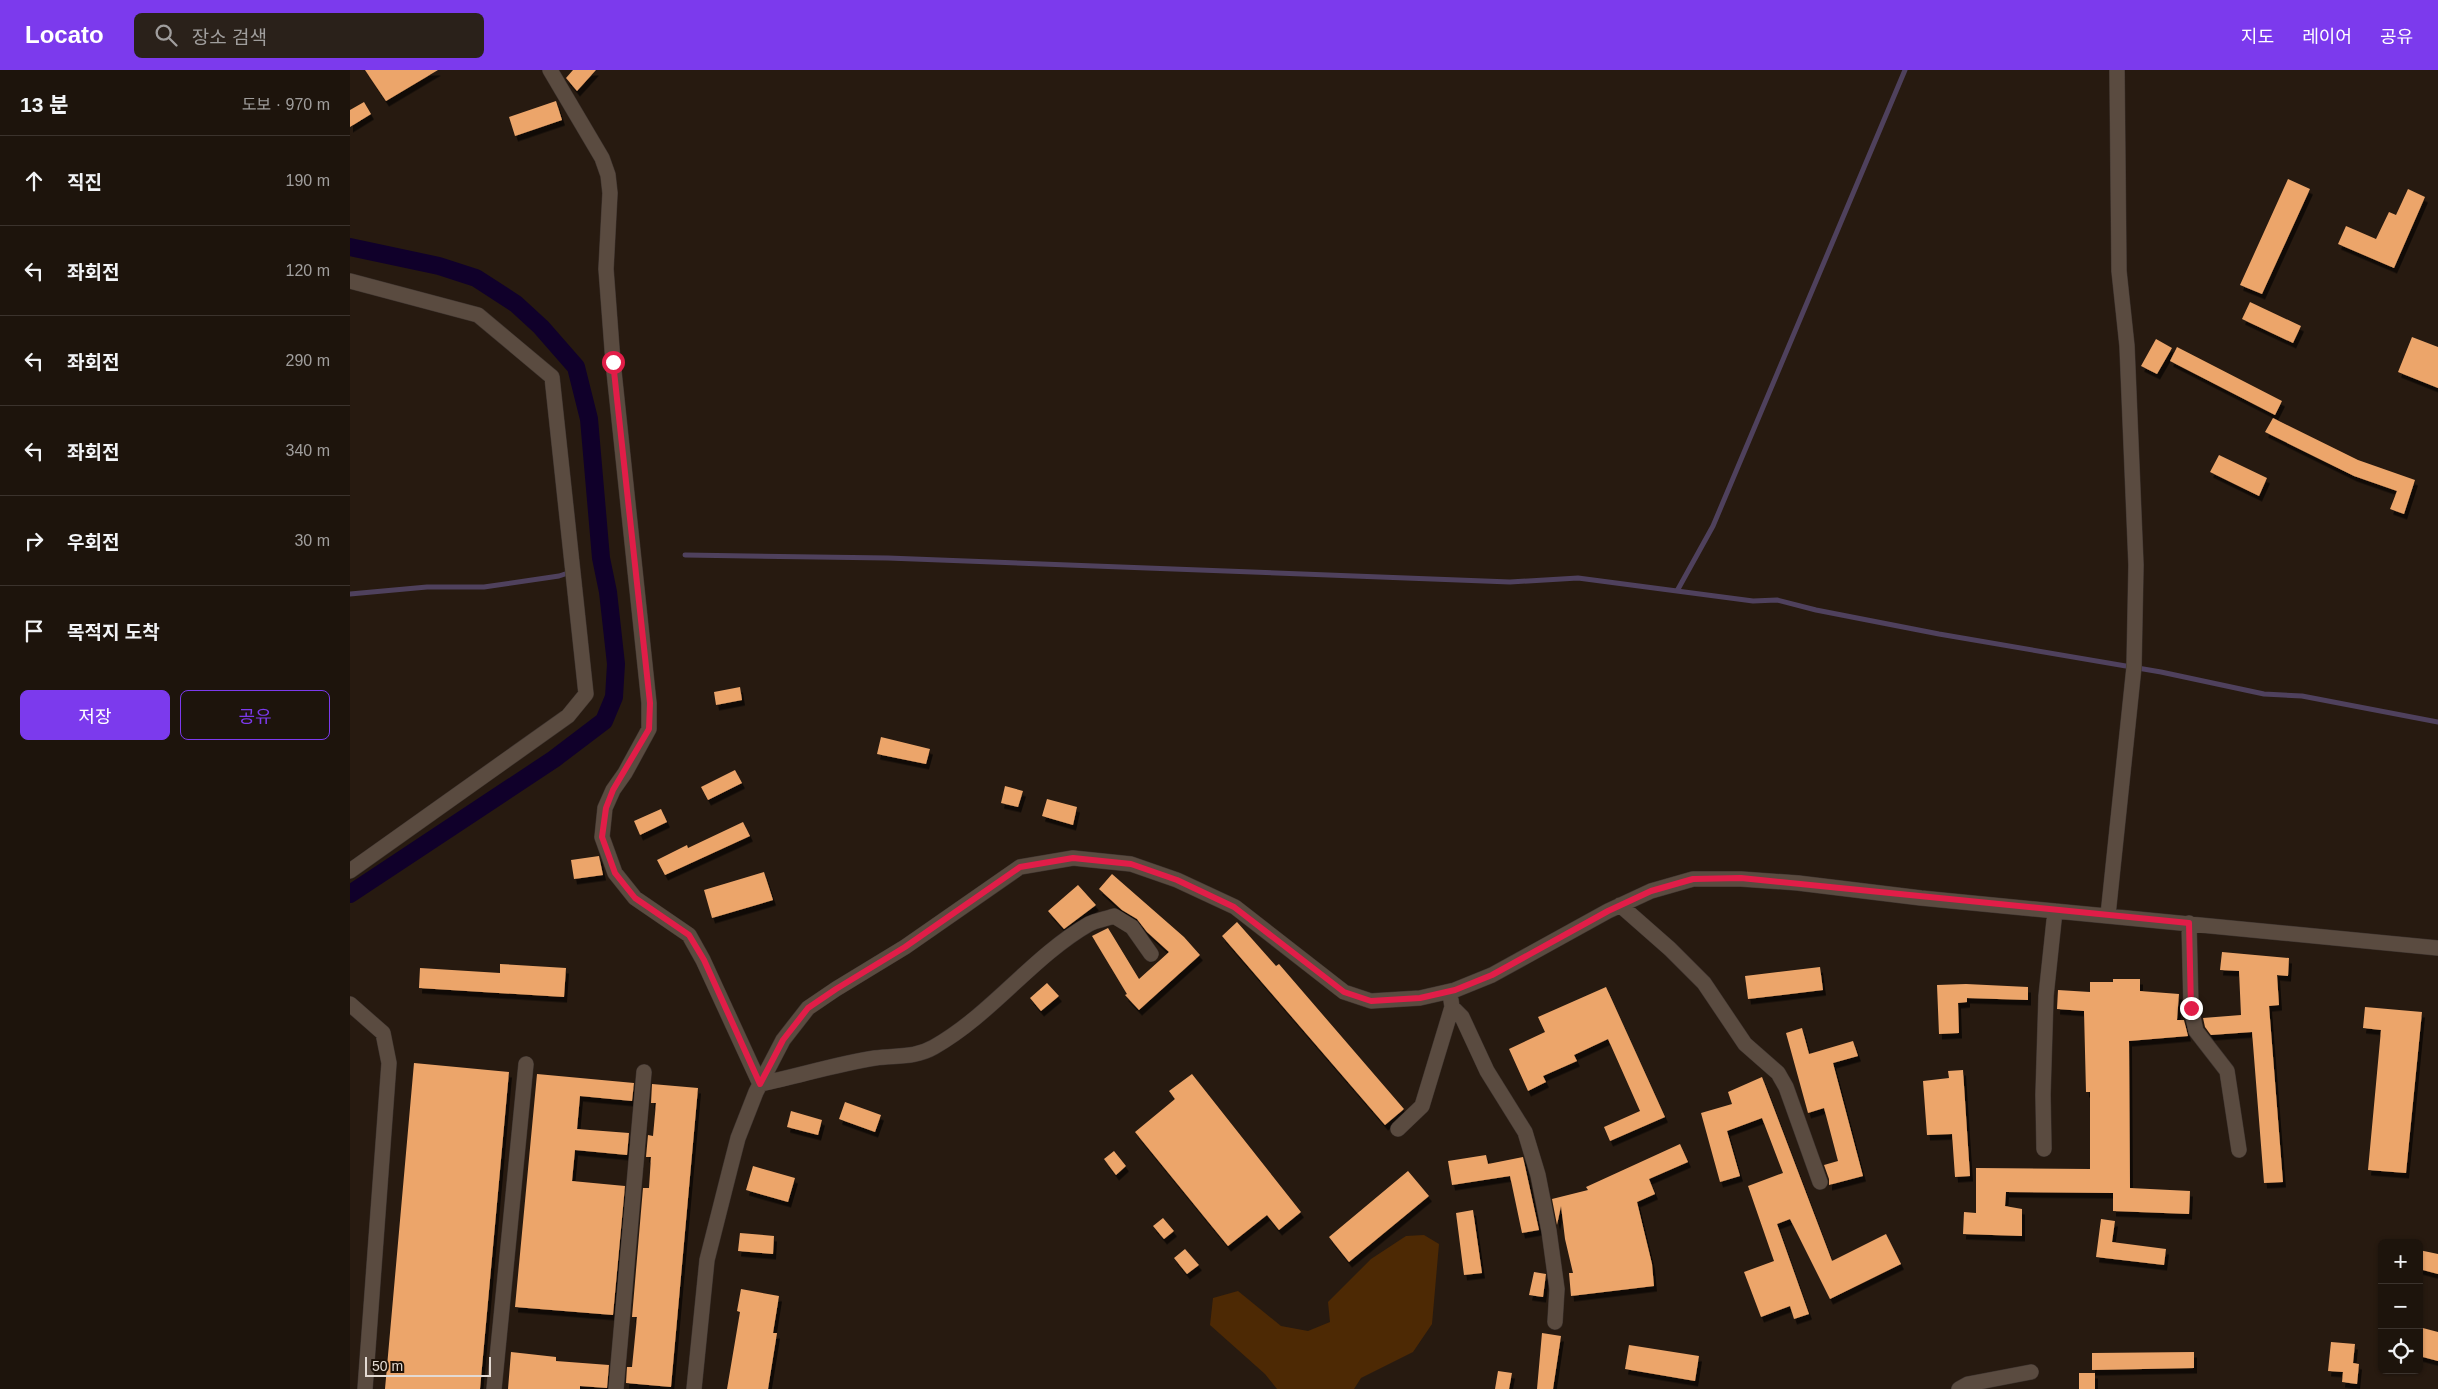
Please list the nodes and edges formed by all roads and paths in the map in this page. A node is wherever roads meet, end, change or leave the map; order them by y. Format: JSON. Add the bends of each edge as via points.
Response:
{"nodes":[{"id":1,"x":550,"y":70,"type":"edge"},
{"id":2,"x":2117,"y":70,"type":"edge"},
{"id":3,"x":350,"y":281,"type":"edge"},
{"id":4,"x":350,"y":871,"type":"edge"},
{"id":5,"x":1620,"y":905,"type":"junction"},
{"id":6,"x":2055,"y":911,"type":"junction"},
{"id":7,"x":2108,"y":915,"type":"junction"},
{"id":8,"x":2189,"y":923,"type":"junction"},
{"id":9,"x":2438,"y":948,"type":"edge"},
{"id":10,"x":1151,"y":954,"type":"dead end"},
{"id":11,"x":1449,"y":991,"type":"junction"},
{"id":12,"x":350,"y":1004,"type":"edge"},
{"id":13,"x":1452,"y":1007,"type":"junction"},
{"id":14,"x":526,"y":1064,"type":"dead end"},
{"id":15,"x":644,"y":1072,"type":"dead end"},
{"id":16,"x":760,"y":1084,"type":"junction"},
{"id":17,"x":1398,"y":1129,"type":"dead end"},
{"id":18,"x":2044,"y":1149,"type":"dead end"},
{"id":19,"x":2239,"y":1150,"type":"dead end"},
{"id":20,"x":1820,"y":1182,"type":"dead end"},
{"id":21,"x":1555,"y":1322,"type":"dead end"},
{"id":22,"x":2031,"y":1372,"type":"dead end"},
{"id":23,"x":366,"y":1389,"type":"edge"},
{"id":24,"x":494,"y":1389,"type":"edge"},
{"id":25,"x":616,"y":1389,"type":"edge"},
{"id":26,"x":694,"y":1389,"type":"edge"},
{"id":27,"x":1959,"y":1389,"type":"edge"}],
"edges":[{"from":1,"to":16,"type":"street","via":[[602,158],[608,175],[606,269],[613,362],[650,703],[649,729],[613,790],[606,808],[602,837],[615,873],[635,898],[689,935],[704,960]]},
{"from":2,"to":7,"type":"street","via":[[2119,271],[2127,346],[2136,565],[2134,667]]},
{"from":3,"to":4,"type":"street","via":[[478,315],[552,377],[586,694],[568,716]]},
{"from":5,"to":6,"type":"street","via":[[1651,891],[1693,879],[1741,878]]},
{"from":5,"to":11,"type":"street","via":[[1492,975]]},
{"from":5,"to":20,"type":"street","via":[[1670,949],[1708,989],[1745,1044],[1778,1073]]},
{"from":6,"to":7,"type":"street"},
{"from":6,"to":18,"type":"street","via":[[2046,996]]},
{"from":7,"to":8,"type":"street"},
{"from":8,"to":9,"type":"street"},
{"from":8,"to":19,"type":"street","via":[[2191,1008],[2196,1031],[2227,1071]]},
{"from":10,"to":16,"type":"street","via":[[1132,926],[1114,916],[1090,924],[1052,950],[966,1026],[934,1048],[914,1056],[878,1058]]},
{"from":11,"to":13,"type":"street"},
{"from":11,"to":16,"type":"street","via":[[1420,998],[1371,1001],[1344,992],[1234,907],[1177,880],[1131,864],[1073,858],[1020,867],[905,947],[808,1008],[783,1040]]},
{"from":12,"to":23,"type":"street","via":[[383,1033],[389,1063]]},
{"from":13,"to":17,"type":"street","via":[[1422,1106]]},
{"from":13,"to":21,"type":"street","via":[[1462,1017],[1487,1071],[1525,1132],[1538,1175],[1549,1232],[1557,1290]]},
{"from":14,"to":24,"type":"street"},
{"from":15,"to":25,"type":"street"},
{"from":16,"to":26,"type":"street","via":[[738,1138],[707,1260]]},
{"from":22,"to":27,"type":"street","via":[[1968,1384]]}]}
